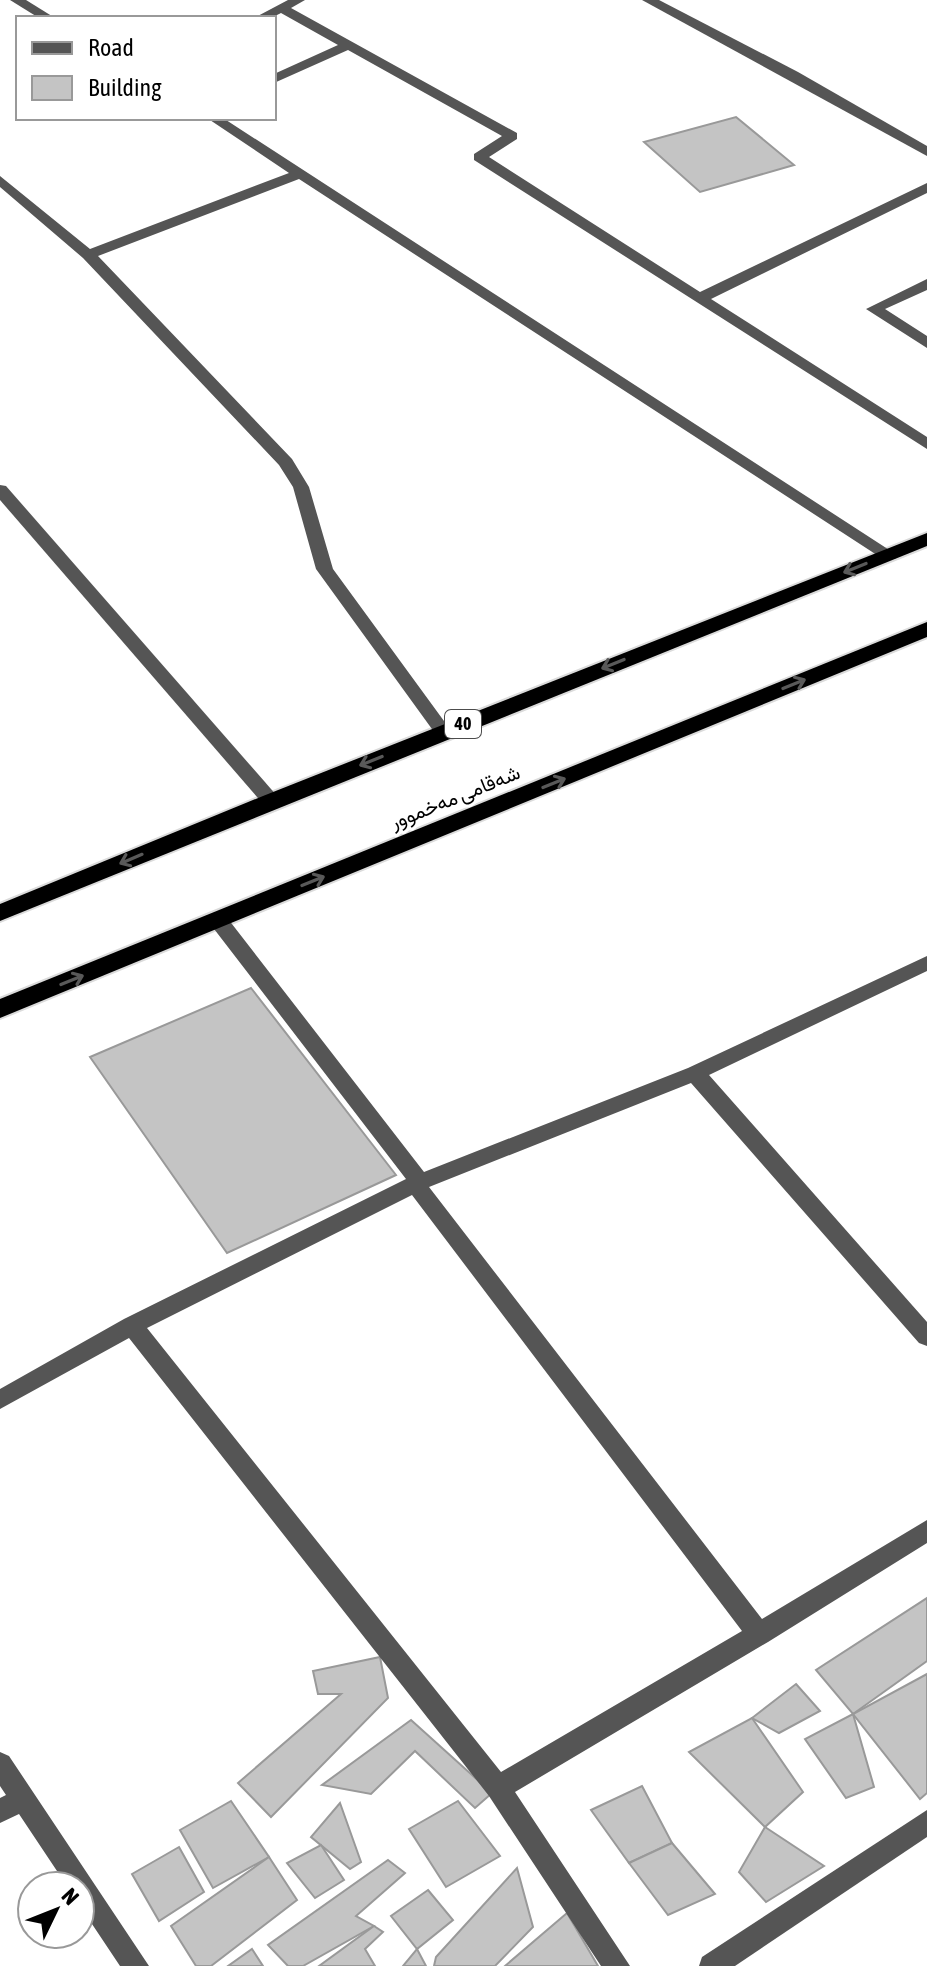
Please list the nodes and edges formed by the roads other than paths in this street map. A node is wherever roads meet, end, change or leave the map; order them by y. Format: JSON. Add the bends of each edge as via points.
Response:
{"nodes":[{"id":1,"x":17,"y":0,"type":"edge"},
{"id":2,"x":298,"y":0,"type":"edge"},
{"id":3,"x":649,"y":0,"type":"edge"},
{"id":4,"x":281,"y":8,"type":"junction"},
{"id":5,"x":45,"y":16,"type":"edge"},
{"id":6,"x":265,"y":16,"type":"edge"},
{"id":7,"x":349,"y":45,"type":"junction"},
{"id":8,"x":276,"y":78,"type":"edge"},
{"id":9,"x":217,"y":120,"type":"edge"},
{"id":10,"x":927,"y":152,"type":"edge"},
{"id":11,"x":299,"y":174,"type":"junction"},
{"id":12,"x":0,"y":180,"type":"edge"},
{"id":13,"x":927,"y":187,"type":"edge"},
{"id":14,"x":88,"y":255,"type":"junction"},
{"id":15,"x":927,"y":284,"type":"edge"},
{"id":16,"x":700,"y":298,"type":"junction"},
{"id":17,"x":927,"y":343,"type":"edge"},
{"id":18,"x":927,"y":444,"type":"edge"},
{"id":19,"x":0,"y":490,"type":"edge"},
{"id":20,"x":927,"y":539,"type":"edge"},
{"id":21,"x":889,"y":555,"type":"junction"},
{"id":22,"x":927,"y":629,"type":"edge"},
{"id":23,"x":443,"y":732,"type":"junction"},
{"id":24,"x":271,"y":801,"type":"junction"},
{"id":25,"x":0,"y":913,"type":"edge"},
{"id":26,"x":218,"y":920,"type":"junction"},
{"id":27,"x":927,"y":963,"type":"edge"},
{"id":28,"x":0,"y":1009,"type":"edge"},
{"id":29,"x":695,"y":1073,"type":"junction"},
{"id":30,"x":417,"y":1183,"type":"junction"},
{"id":31,"x":132,"y":1325,"type":"junction"},
{"id":32,"x":927,"y":1337,"type":"edge"},
{"id":33,"x":0,"y":1400,"type":"edge"},
{"id":34,"x":927,"y":1530,"type":"edge"},
{"id":35,"x":759,"y":1634,"type":"junction"},
{"id":36,"x":0,"y":1764,"type":"edge"},
{"id":37,"x":498,"y":1788,"type":"junction"},
{"id":38,"x":11,"y":1805,"type":"edge"},
{"id":39,"x":927,"y":1822,"type":"edge"},
{"id":40,"x":136,"y":1966,"type":"edge"},
{"id":41,"x":617,"y":1966,"type":"edge"},
{"id":42,"x":712,"y":1966,"type":"edge"}],
"edges":[{"from":1,"to":5,"type":"street"},
{"from":2,"to":4,"type":"street"},
{"from":3,"to":10,"type":"street"},
{"from":4,"to":6,"type":"street"},
{"from":4,"to":7,"type":"street"},
{"from":7,"to":8,"type":"street"},
{"from":7,"to":16,"type":"street","via":[[512,136],[479,157]]},
{"from":9,"to":11,"type":"street"},
{"from":11,"to":14,"type":"street"},
{"from":11,"to":21,"type":"street"},
{"from":12,"to":14,"type":"street"},
{"from":13,"to":16,"type":"street"},
{"from":14,"to":23,"type":"street","via":[[286,462],[301,487],[325,569]]},
{"from":15,"to":17,"type":"street","via":[[874,309]]},
{"from":16,"to":18,"type":"street"},
{"from":19,"to":24,"type":"street"},
{"from":20,"to":21,"type":"highway","number":"40"},
{"from":21,"to":23,"type":"highway","number":"40","one_way":true},
{"from":26,"to":22,"type":"highway","name":"شەقامی مەخموور","one_way":true},
{"from":23,"to":24,"type":"highway","number":"40","one_way":true},
{"from":24,"to":25,"type":"highway","number":"40","one_way":true},
{"from":28,"to":26,"type":"highway","name":"شەقامی مەخموور","one_way":true},
{"from":26,"to":30,"type":"street"},
{"from":27,"to":29,"type":"street"},
{"from":29,"to":30,"type":"street"},
{"from":29,"to":32,"type":"street"},
{"from":30,"to":31,"type":"street"},
{"from":30,"to":35,"type":"street"},
{"from":31,"to":33,"type":"street"},
{"from":31,"to":37,"type":"street"},
{"from":34,"to":35,"type":"street"},
{"from":35,"to":37,"type":"street"},
{"from":36,"to":38,"type":"street"},
{"from":37,"to":41,"type":"street"},
{"from":38,"to":40,"type":"street"},
{"from":39,"to":42,"type":"street"}]}
